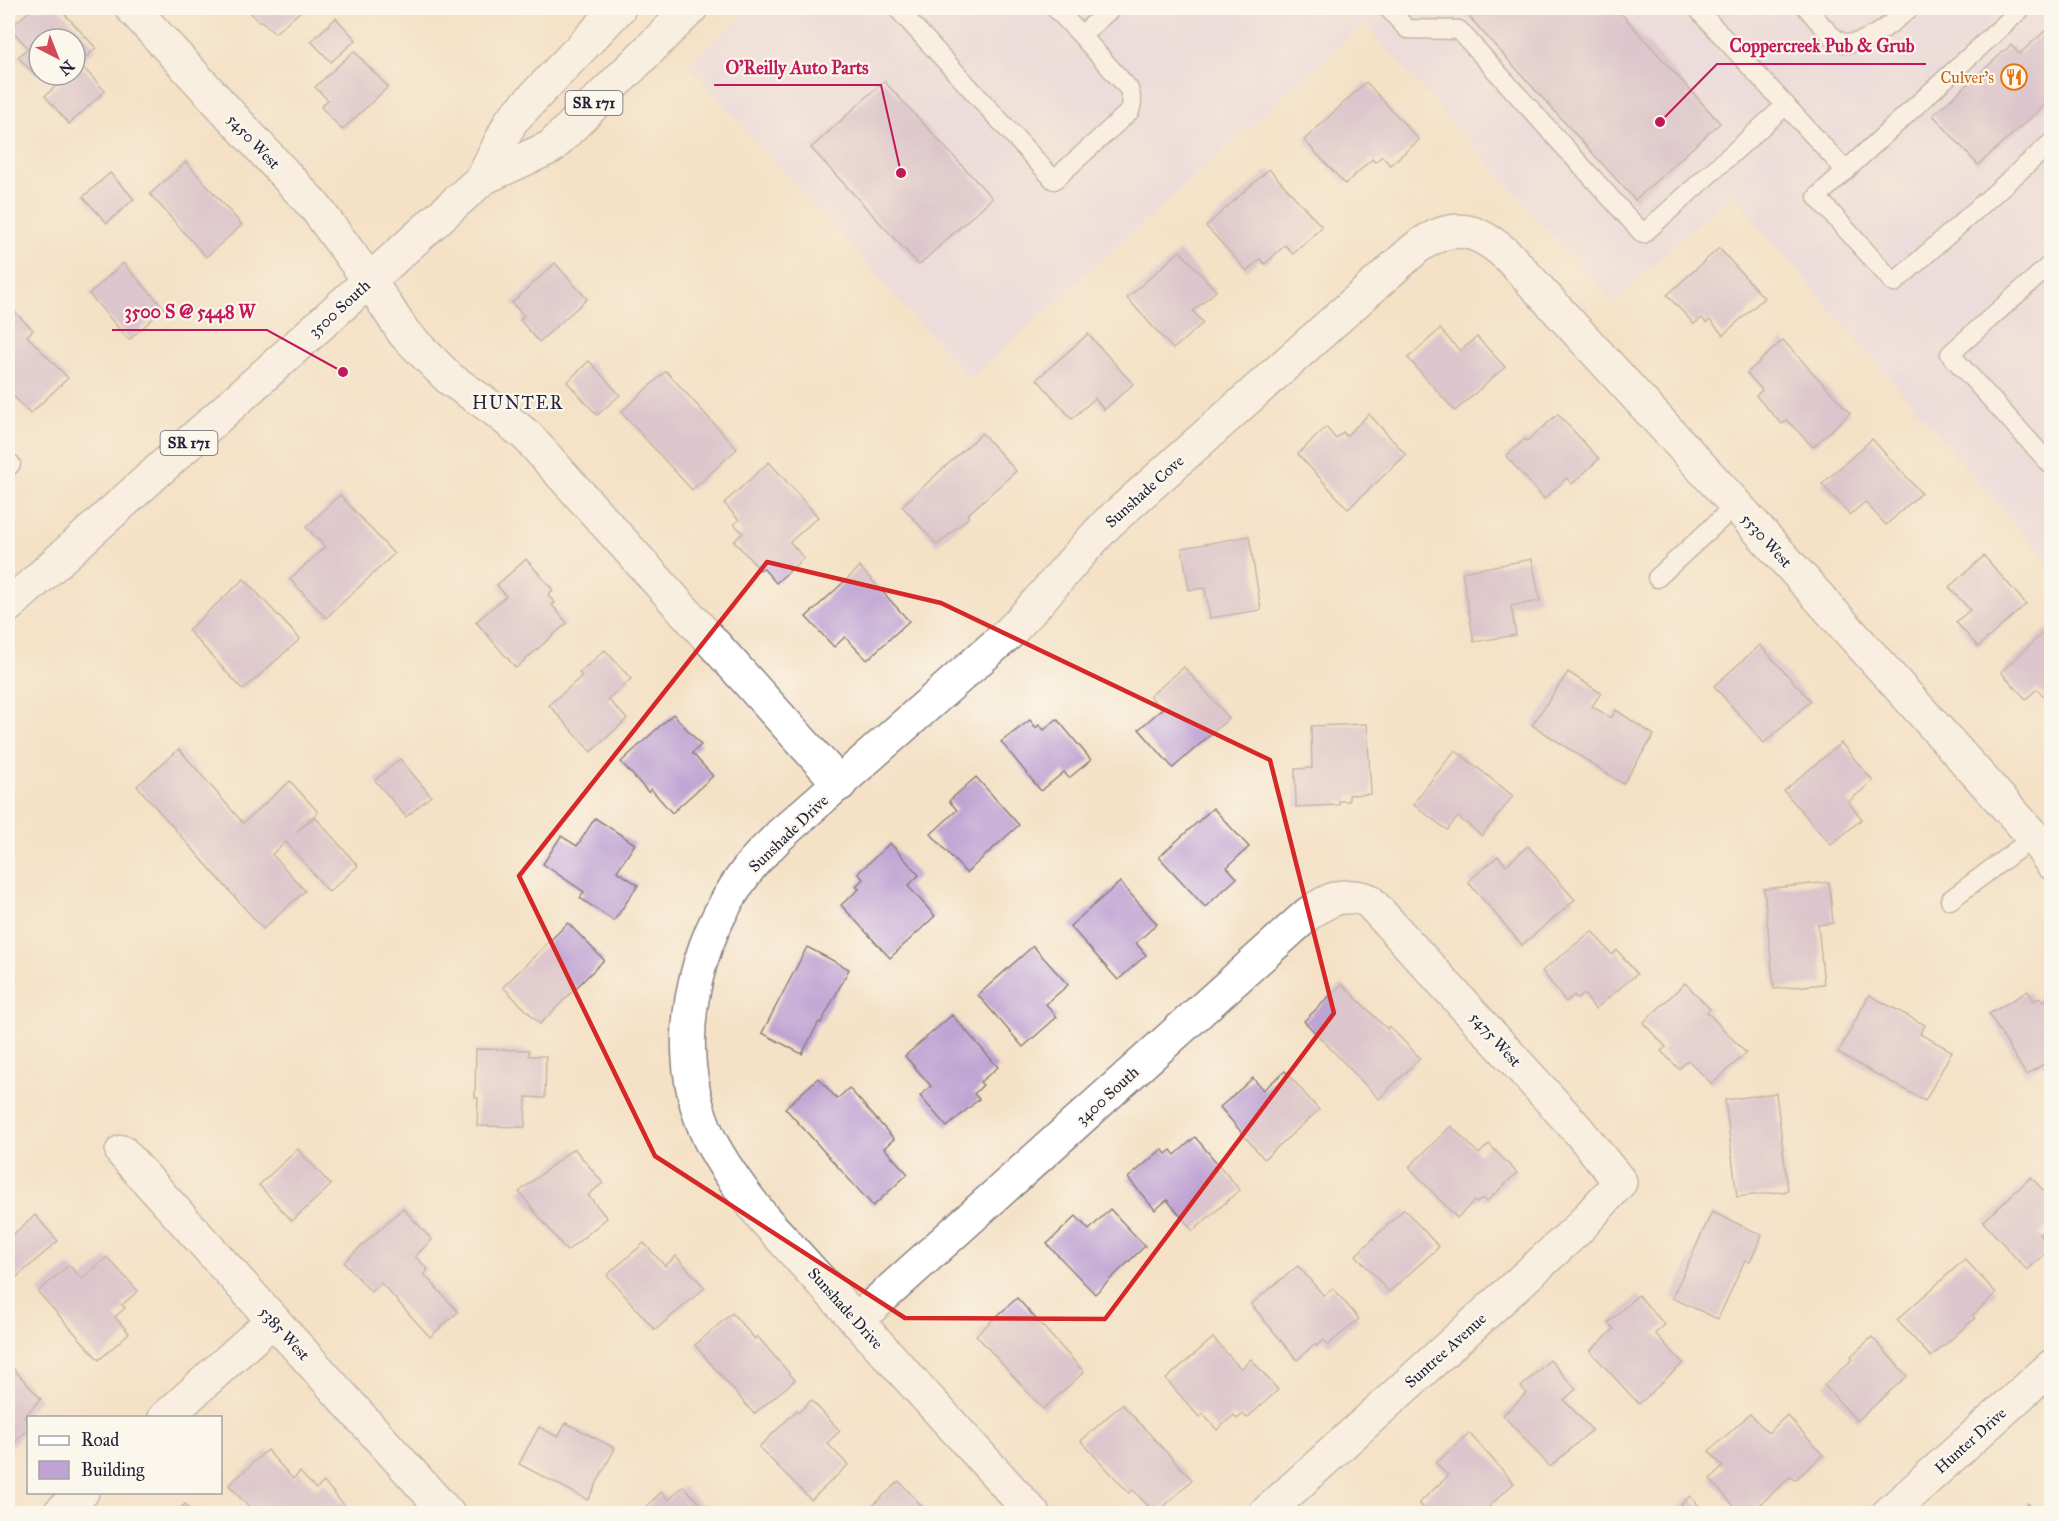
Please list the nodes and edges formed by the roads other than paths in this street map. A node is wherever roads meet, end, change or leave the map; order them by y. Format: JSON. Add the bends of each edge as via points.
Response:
{"nodes":[{"id":1,"x":132,"y":8,"type":"edge"},
{"id":2,"x":619,"y":8,"type":"edge"},
{"id":3,"x":692,"y":8,"type":"edge"},
{"id":4,"x":897,"y":8,"type":"edge"},
{"id":5,"x":1055,"y":8,"type":"edge"},
{"id":6,"x":1112,"y":8,"type":"edge"},
{"id":7,"x":1388,"y":8,"type":"edge"},
{"id":8,"x":1807,"y":8,"type":"edge"},
{"id":9,"x":1910,"y":8,"type":"edge"},
{"id":10,"x":2022,"y":8,"type":"edge"},
{"id":11,"x":1701,"y":9,"type":"edge"},
{"id":12,"x":1081,"y":35,"type":"junction"},
{"id":13,"x":1786,"y":105,"type":"junction"},
{"id":14,"x":2052,"y":142,"type":"edge"},
{"id":15,"x":1846,"y":171,"type":"junction"},
{"id":16,"x":483,"y":178,"type":"junction"},
{"id":17,"x":1469,"y":233,"type":"joint"},
{"id":18,"x":2052,"y":263,"type":"edge"},
{"id":19,"x":369,"y":280,"type":"junction"},
{"id":20,"x":2052,"y":466,"type":"edge"},
{"id":21,"x":1736,"y":505,"type":"junction"},
{"id":22,"x":1657,"y":578,"type":"dead end"},
{"id":23,"x":12,"y":593,"type":"edge"},
{"id":24,"x":840,"y":784,"type":"junction"},
{"id":25,"x":2043,"y":850,"type":"edge"},
{"id":26,"x":1368,"y":900,"type":"joint"},
{"id":27,"x":1950,"y":900,"type":"dead end"},
{"id":28,"x":122,"y":1152,"type":"dead end"},
{"id":29,"x":1620,"y":1182,"type":"joint"},
{"id":30,"x":273,"y":1320,"type":"junction"},
{"id":31,"x":857,"y":1320,"type":"junction"},
{"id":32,"x":2052,"y":1366,"type":"edge"},
{"id":33,"x":167,"y":1416,"type":"edge"},
{"id":34,"x":80,"y":1494,"type":"edge"},
{"id":35,"x":58,"y":1514,"type":"edge"},
{"id":36,"x":448,"y":1514,"type":"edge"},
{"id":37,"x":1034,"y":1514,"type":"edge"},
{"id":38,"x":1265,"y":1514,"type":"edge"},
{"id":39,"x":1888,"y":1514,"type":"edge"}],
"edges":[{"from":1,"to":19,"type":"street","name":"5450 West","via":[[316,208]]},
{"from":2,"to":16,"type":"street","name":"3500 South","number":"SR 171","via":[[511,121]]},
{"from":3,"to":16,"type":"street","name":"3500 South","number":"SR 171","via":[[551,147]]},
{"from":4,"to":12,"type":"lane","via":[[1054,180],[1130,111],[1132,102],[1129,89]]},
{"from":5,"to":12,"type":"lane"},
{"from":6,"to":12,"type":"lane"},
{"from":7,"to":13,"type":"lane","via":[[1407,29],[1459,30],[1643,234]]},
{"from":8,"to":9,"type":"lane","via":[[1838,41],[1847,42],[1865,40]]},
{"from":10,"to":15,"type":"lane"},
{"from":11,"to":13,"type":"lane"},
{"from":13,"to":15,"type":"lane"},
{"from":14,"to":15,"type":"lane","via":[[1894,283],[1817,197]]},
{"from":16,"to":19,"type":"street","name":"3500 South","number":"SR 171"},
{"from":17,"to":21,"type":"street","name":"5530 West","via":[[1497,246],[1510,258]]},
{"from":17,"to":24,"type":"street","name":"Sunshade Cove","via":[[1443,232],[1416,248],[1108,523],[1022,620]]},
{"from":18,"to":20,"type":"lane","via":[[1950,354]]},
{"from":19,"to":23,"type":"street","name":"3500 South","number":"SR 171"},
{"from":19,"to":24,"type":"street","name":"Sunshade Drive","via":[[404,333],[450,379],[513,424],[538,448]]},
{"from":21,"to":22,"type":"lane"},
{"from":21,"to":25,"type":"street","name":"5530 West"},
{"from":24,"to":31,"type":"street","name":"Sunshade Drive","via":[[773,843],[750,867],[726,902],[707,941],[694,984],[687,1031],[698,1103],[724,1166],[764,1219]]},
{"from":25,"to":27,"type":"lane"},
{"from":26,"to":29,"type":"street","name":"5475 West","via":[[1570,1121]]},
{"from":26,"to":31,"type":"street","name":"3400 South","via":[[1353,895],[1338,897],[1308,914]]},
{"from":28,"to":30,"type":"street","name":"5385 West"},
{"from":29,"to":38,"type":"street","name":"Suntree Avenue","via":[[1577,1230]]},
{"from":30,"to":33,"type":"street"},
{"from":30,"to":36,"type":"street","name":"5385 West"},
{"from":31,"to":37,"type":"street","name":"Sunshade Drive"},
{"from":32,"to":39,"type":"street","name":"Hunter Drive"},
{"from":34,"to":35,"type":"street"}]}
